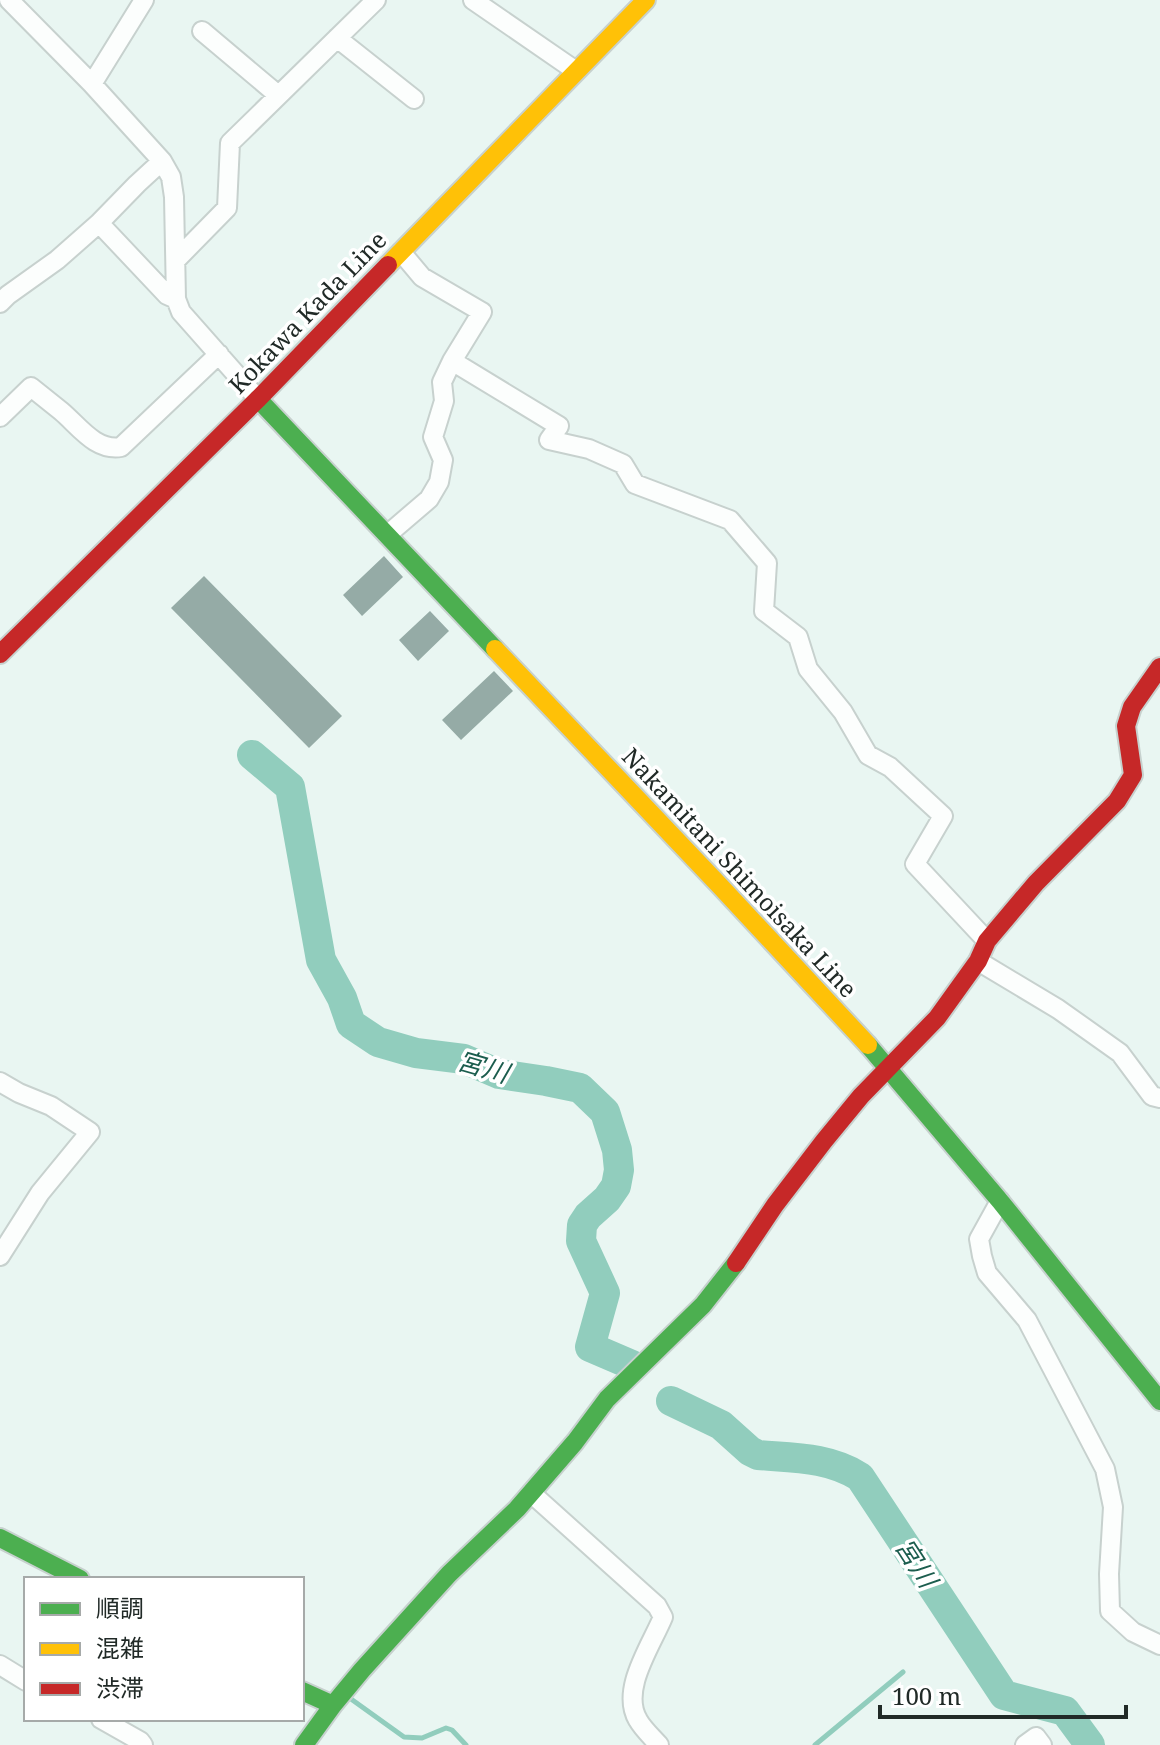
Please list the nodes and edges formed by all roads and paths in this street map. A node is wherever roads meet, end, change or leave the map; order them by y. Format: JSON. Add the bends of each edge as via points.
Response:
{"nodes":[{"id":1,"x":9,"y":0,"type":"edge"},
{"id":2,"x":144,"y":0,"type":"edge"},
{"id":3,"x":376,"y":0,"type":"edge"},
{"id":4,"x":473,"y":0,"type":"edge"},
{"id":5,"x":646,"y":0,"type":"edge"},
{"id":6,"x":202,"y":31,"type":"dead end"},
{"id":7,"x":337,"y":38,"type":"junction"},
{"id":8,"x":576,"y":71,"type":"junction"},
{"id":9,"x":92,"y":84,"type":"junction"},
{"id":10,"x":278,"y":95,"type":"junction"},
{"id":11,"x":414,"y":99,"type":"dead end"},
{"id":12,"x":162,"y":161,"type":"junction"},
{"id":13,"x":99,"y":223,"type":"junction"},
{"id":14,"x":401,"y":252,"type":"junction"},
{"id":15,"x":176,"y":260,"type":"junction"},
{"id":16,"x":176,"y":299,"type":"junction"},
{"id":17,"x":0,"y":303,"type":"edge"},
{"id":18,"x":219,"y":354,"type":"junction"},
{"id":19,"x":452,"y":361,"type":"junction"},
{"id":20,"x":258,"y":399,"type":"junction"},
{"id":21,"x":0,"y":417,"type":"edge"},
{"id":22,"x":387,"y":535,"type":"junction"},
{"id":23,"x":0,"y":654,"type":"edge"},
{"id":24,"x":1160,"y":667,"type":"edge"},
{"id":25,"x":987,"y":941,"type":"junction"},
{"id":26,"x":978,"y":961,"type":"junction"},
{"id":27,"x":888,"y":1067,"type":"junction"},
{"id":28,"x":0,"y":1082,"type":"edge"},
{"id":29,"x":1160,"y":1098,"type":"edge"},
{"id":30,"x":1000,"y":1201,"type":"junction"},
{"id":31,"x":0,"y":1256,"type":"edge"},
{"id":32,"x":1160,"y":1401,"type":"edge"},
{"id":33,"x":531,"y":1493,"type":"junction"},
{"id":34,"x":0,"y":1538,"type":"edge"},
{"id":35,"x":76,"y":1577,"type":"edge"},
{"id":36,"x":1160,"y":1645,"type":"edge"},
{"id":37,"x":0,"y":1665,"type":"edge"},
{"id":38,"x":24,"y":1680,"type":"edge"},
{"id":39,"x":304,"y":1692,"type":"edge"},
{"id":40,"x":333,"y":1705,"type":"junction"},
{"id":41,"x":105,"y":1721,"type":"edge"},
{"id":42,"x":143,"y":1745,"type":"edge"},
{"id":43,"x":304,"y":1745,"type":"edge"},
{"id":44,"x":659,"y":1745,"type":"edge"},
{"id":45,"x":1025,"y":1745,"type":"edge"},
{"id":46,"x":1042,"y":1745,"type":"edge"}],
"edges":[{"from":1,"to":9,"type":"street"},
{"from":2,"to":9,"type":"street"},
{"from":3,"to":7,"type":"street"},
{"from":4,"to":8,"type":"street"},
{"from":5,"to":8,"type":"main road","name":"Kokawa Kada Line"},
{"from":6,"to":10,"type":"street"},
{"from":7,"to":10,"type":"street"},
{"from":7,"to":11,"type":"street"},
{"from":8,"to":14,"type":"main road","name":"Kokawa Kada Line"},
{"from":9,"to":12,"type":"street"},
{"from":10,"to":15,"type":"street","via":[[230,143],[227,208]]},
{"from":12,"to":13,"type":"street"},
{"from":12,"to":15,"type":"street","via":[[174,197]]},
{"from":13,"to":16,"type":"street"},
{"from":13,"to":17,"type":"street"},
{"from":14,"to":19,"type":"street","via":[[422,277],[482,312]]},
{"from":14,"to":20,"type":"main road","name":"Kokawa Kada Line"},
{"from":15,"to":16,"type":"street"},
{"from":16,"to":18,"type":"street","via":[[181,312]]},
{"from":18,"to":20,"type":"street"},
{"from":18,"to":21,"type":"street","via":[[121,447],[87,437],[31,387]]},
{"from":19,"to":22,"type":"street","via":[[442,382],[444,401],[433,437],[443,460],[439,482],[429,499]]},
{"from":19,"to":25,"type":"street","via":[[559,426],[549,440],[623,464],[635,484],[730,520],[767,563],[764,611],[798,637],[808,669],[843,712],[868,755],[890,767],[943,816],[915,864]]},
{"from":20,"to":22,"type":"main road","name":"Nakamitani Shimoisaka Line"},
{"from":20,"to":23,"type":"main road","name":"Kokawa Kada Line"},
{"from":22,"to":27,"type":"main road","name":"Nakamitani Shimoisaka Line"},
{"from":24,"to":25,"type":"main road","via":[[1132,707],[1126,726],[1133,775],[1117,801]]},
{"from":25,"to":26,"type":"main road"},
{"from":26,"to":27,"type":"main road","via":[[937,1018]]},
{"from":26,"to":29,"type":"street","via":[[1120,1053],[1152,1096]]},
{"from":27,"to":30,"type":"main road","name":"Nakamitani Shimoisaka Line"},
{"from":27,"to":33,"type":"main road","via":[[824,1141],[703,1305],[607,1399]]},
{"from":28,"to":31,"type":"street","via":[[90,1132],[40,1193]]},
{"from":30,"to":32,"type":"main road","name":"Nakamitani Shimoisaka Line"},
{"from":30,"to":36,"type":"street","via":[[979,1239],[987,1273],[1027,1320],[1105,1469],[1113,1507],[1110,1611],[1133,1632]]},
{"from":33,"to":40,"type":"main road","via":[[449,1574]]},
{"from":33,"to":44,"type":"street","via":[[663,1617],[635,1678],[632,1703],[638,1720]]},
{"from":34,"to":35,"type":"main road"},
{"from":37,"to":38,"type":"street"},
{"from":39,"to":40,"type":"main road"},
{"from":40,"to":43,"type":"main road"},
{"from":41,"to":42,"type":"street"},
{"from":45,"to":46,"type":"street","via":[[1036,1737]]}]}
